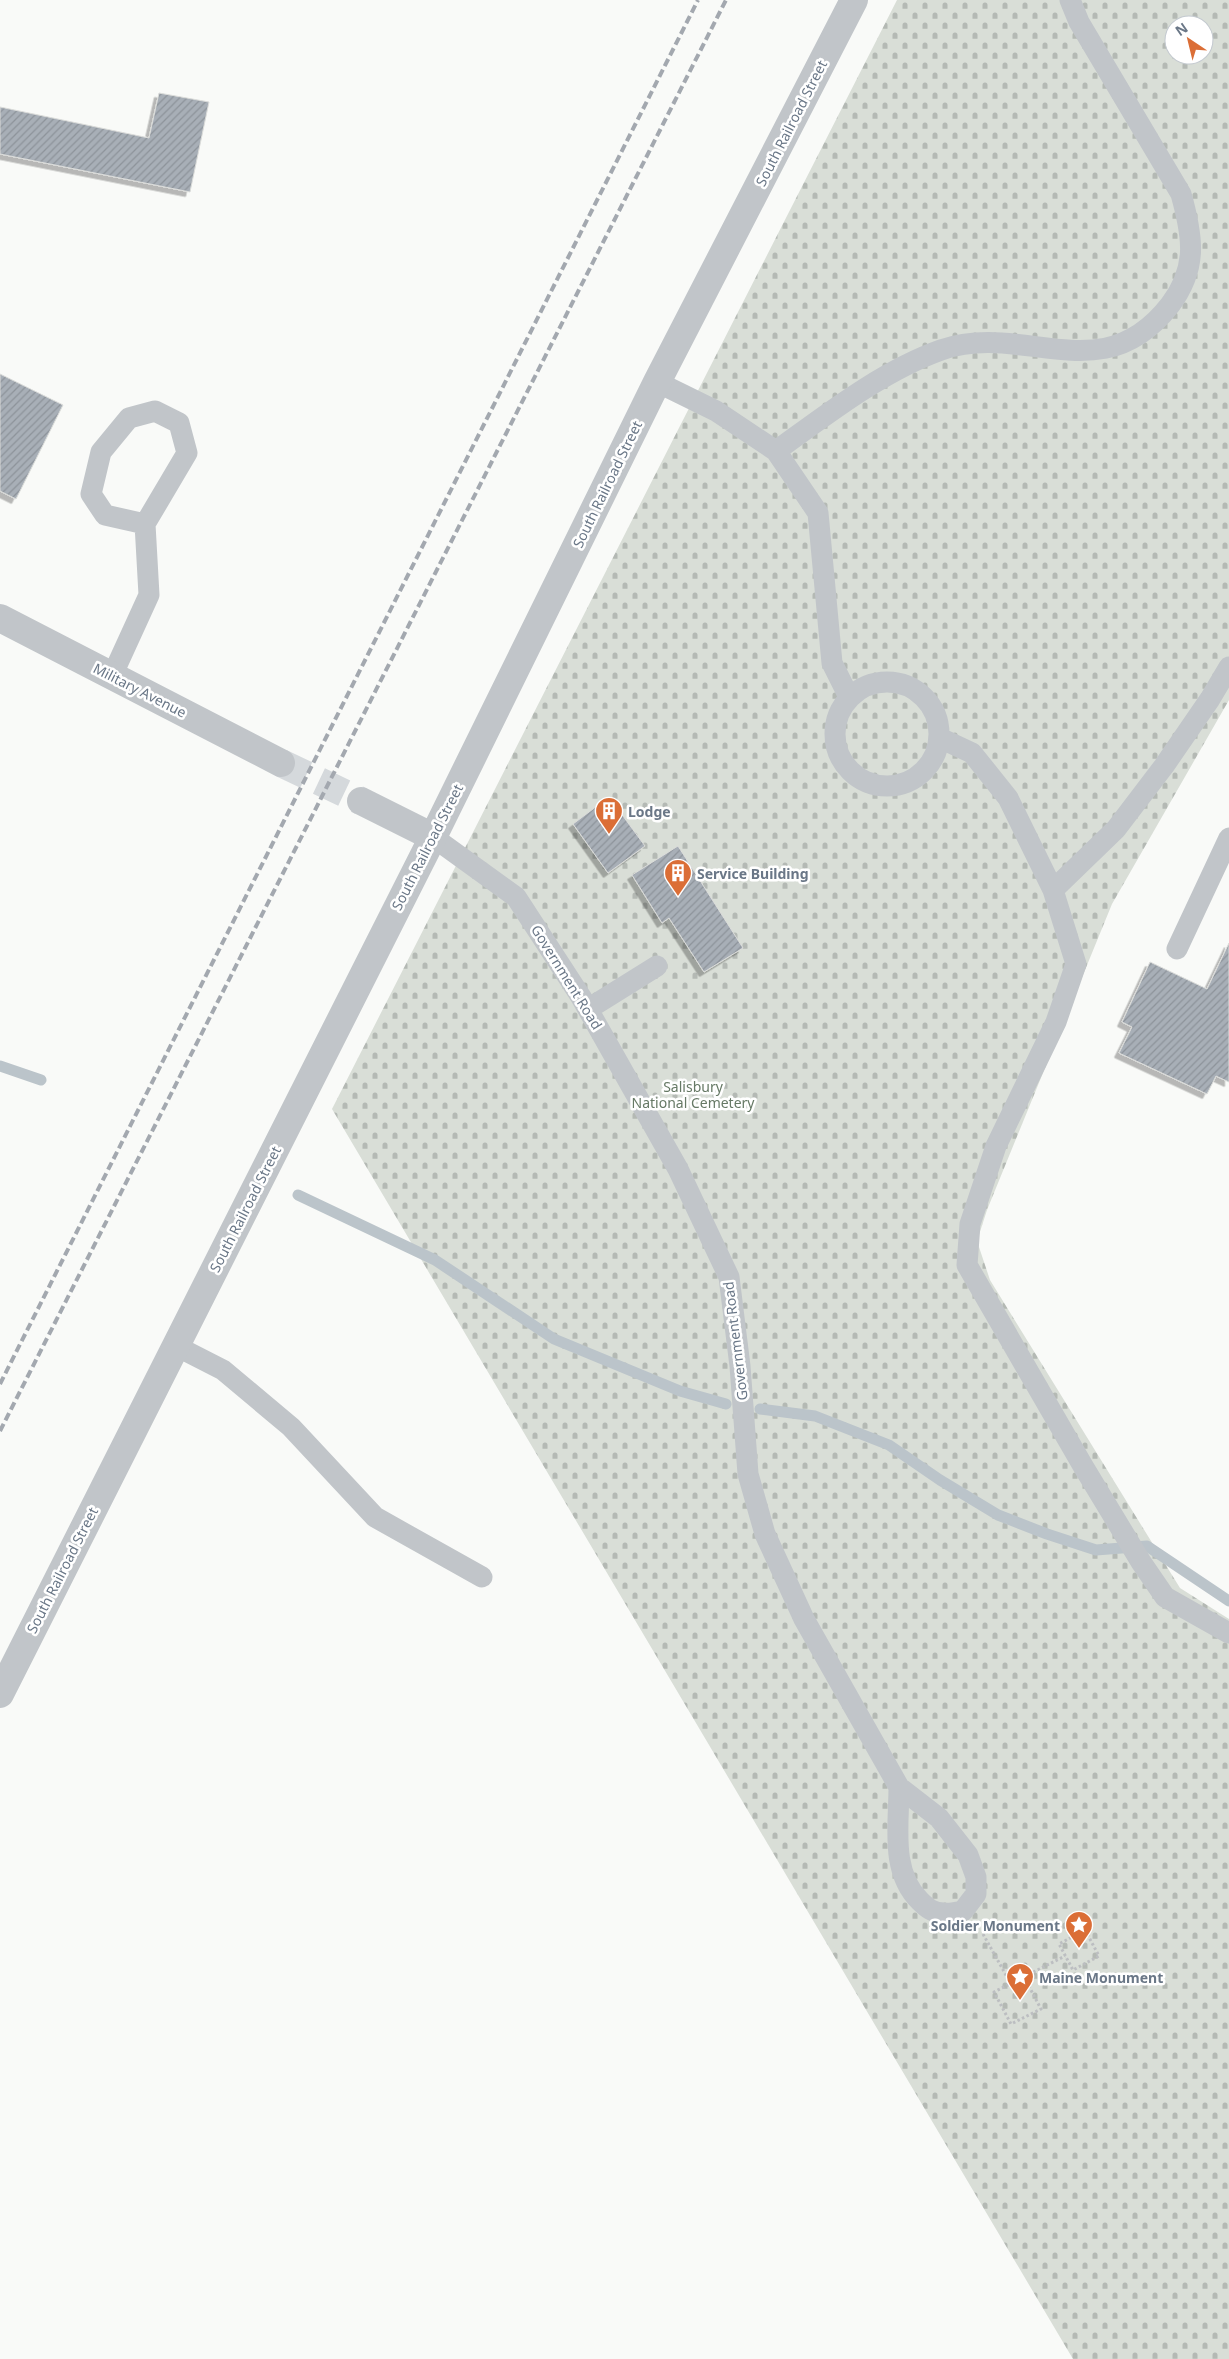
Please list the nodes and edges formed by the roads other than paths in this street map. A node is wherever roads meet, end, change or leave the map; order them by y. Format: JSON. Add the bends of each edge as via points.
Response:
{"nodes":[{"id":1,"x":854,"y":0,"type":"edge"},
{"id":2,"x":1070,"y":0,"type":"edge"},
{"id":3,"x":657,"y":382,"type":"junction"},
{"id":4,"x":776,"y":451,"type":"junction"},
{"id":5,"x":145,"y":524,"type":"junction"},
{"id":6,"x":0,"y":618,"type":"edge"},
{"id":7,"x":1229,"y":667,"type":"edge"},
{"id":8,"x":112,"y":676,"type":"junction"},
{"id":9,"x":849,"y":697,"type":"junction"},
{"id":10,"x":940,"y":738,"type":"junction"},
{"id":11,"x":281,"y":763,"type":"tunnel mouth"},
{"id":12,"x":361,"y":801,"type":"tunnel mouth"},
{"id":13,"x":433,"y":837,"type":"junction"},
{"id":14,"x":1229,"y":838,"type":"edge"},
{"id":15,"x":1053,"y":890,"type":"junction"},
{"id":16,"x":1177,"y":949,"type":"dead end"},
{"id":17,"x":657,"y":966,"type":"dead end"},
{"id":18,"x":588,"y":1009,"type":"junction"},
{"id":19,"x":176,"y":1346,"type":"junction"},
{"id":20,"x":482,"y":1577,"type":"dead end"},
{"id":21,"x":1229,"y":1633,"type":"edge"},
{"id":22,"x":0,"y":1694,"type":"edge"},
{"id":23,"x":899,"y":1787,"type":"junction"}],
"edges":[{"from":1,"to":3,"type":"street","name":"South Railroad Street"},
{"from":2,"to":4,"type":"lane","via":[[1079,22],[1181,194],[1190,226],[1192,258],[1181,291],[1158,321],[1131,341],[1099,350],[1066,352],[980,342],[942,350],[910,364],[842,404]]},
{"from":3,"to":4,"type":"lane","via":[[716,411]]},
{"from":3,"to":13,"type":"street","name":"South Railroad Street"},
{"from":4,"to":9,"type":"lane","via":[[818,513],[832,664]]},
{"from":5,"to":5,"type":"lane","via":[[187,453],[178,422],[156,411],[130,418],[101,452],[91,494],[105,515]]},
{"from":5,"to":8,"type":"lane","via":[[149,594]]},
{"from":6,"to":8,"type":"street","name":"Military Avenue"},
{"from":7,"to":15,"type":"lane","via":[[1169,759],[1116,829]]},
{"from":8,"to":11,"type":"street","name":"Military Avenue"},
{"from":9,"to":10,"type":"lane","via":[[877,682],[908,685],[933,707]]},
{"from":9,"to":10,"type":"lane","via":[[838,712],[834,730],[836,748],[844,765],[857,777],[874,785],[892,786],[910,781],[925,770],[935,756]]},
{"from":10,"to":15,"type":"lane","via":[[972,753],[1008,798]]},
{"from":12,"to":13,"type":"street"},
{"from":13,"to":18,"type":"lane","name":"Government Road","via":[[516,896]]},
{"from":13,"to":19,"type":"street","name":"South Railroad Street"},
{"from":14,"to":16,"type":"lane"},
{"from":15,"to":21,"type":"lane","via":[[1076,964],[1056,1022],[996,1146],[970,1224],[967,1265],[1124,1535],[1165,1596]]},
{"from":17,"to":18,"type":"lane"},
{"from":18,"to":23,"type":"lane","name":"Government Road","via":[[678,1169],[729,1277],[748,1474],[765,1534],[804,1620]]},
{"from":19,"to":20,"type":"lane","via":[[223,1370],[291,1427],[376,1517]]},
{"from":19,"to":22,"type":"street","name":"South Railroad Street"},
{"from":23,"to":23,"type":"lane","name":"Government Road","via":[[899,1858],[904,1877],[914,1895],[929,1910],[944,1913],[963,1911],[976,1894],[976,1877],[968,1855],[938,1818]]}]}
